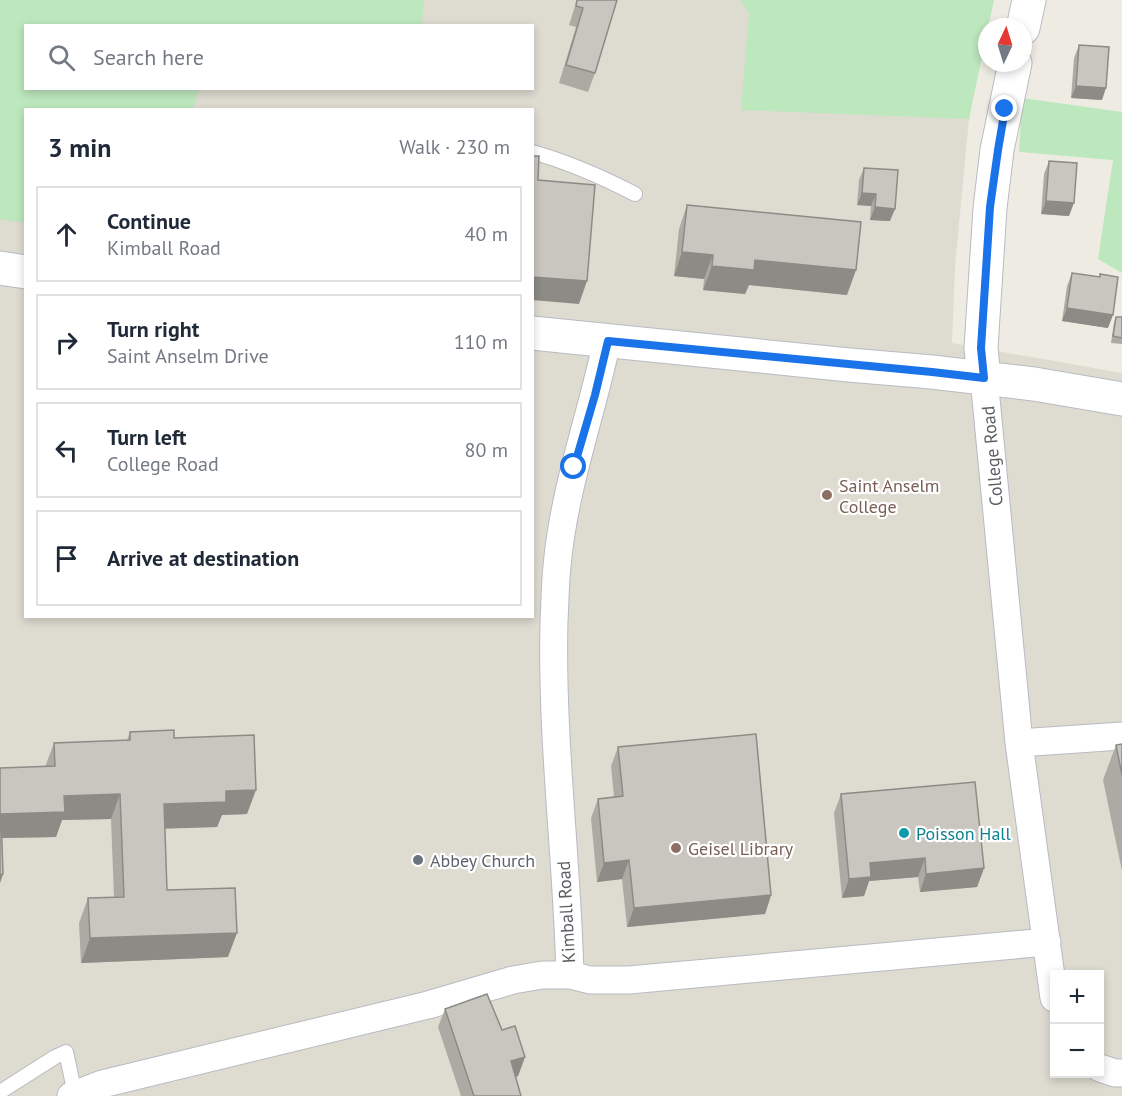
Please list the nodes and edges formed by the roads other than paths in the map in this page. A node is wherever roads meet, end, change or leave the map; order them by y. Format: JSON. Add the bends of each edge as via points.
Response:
{"nodes":[{"id":1,"x":1029,"y":0,"type":"edge"},
{"id":2,"x":1025,"y":18,"type":"edge"},
{"id":3,"x":1013,"y":72,"type":"edge"},
{"id":4,"x":534,"y":153,"type":"edge"},
{"id":5,"x":635,"y":194,"type":"dead end"},
{"id":6,"x":0,"y":268,"type":"edge"},
{"id":7,"x":24,"y":272,"type":"edge"},
{"id":8,"x":534,"y":333,"type":"edge"},
{"id":9,"x":608,"y":341,"type":"junction"},
{"id":10,"x":984,"y":378,"type":"junction"},
{"id":11,"x":1122,"y":399,"type":"edge"},
{"id":12,"x":1122,"y":736,"type":"edge"},
{"id":13,"x":1019,"y":743,"type":"junction"},
{"id":14,"x":1047,"y":942,"type":"junction"},
{"id":15,"x":1050,"y":970,"type":"edge"},
{"id":16,"x":570,"y":975,"type":"junction"},
{"id":17,"x":1104,"y":1069,"type":"edge"},
{"id":18,"x":1122,"y":1073,"type":"edge"},
{"id":19,"x":0,"y":1092,"type":"edge"},
{"id":20,"x":73,"y":1095,"type":"edge"}],
"edges":[{"from":1,"to":2,"type":"street"},
{"from":3,"to":10,"type":"street","name":"College Road","via":[[992,189],[981,348]]},
{"from":4,"to":5,"type":"lane","via":[[607,179]]},
{"from":6,"to":7,"type":"street"},
{"from":8,"to":9,"type":"street"},
{"from":9,"to":10,"type":"street"},
{"from":9,"to":16,"type":"street","name":"Kimball Road","via":[[567,497],[555,582],[554,701]]},
{"from":10,"to":11,"type":"street"},
{"from":10,"to":13,"type":"street","name":"College Road"},
{"from":12,"to":13,"type":"street"},
{"from":13,"to":14,"type":"street","name":"College Road"},
{"from":14,"to":15,"type":"street","name":"College Road"},
{"from":14,"to":16,"type":"street","via":[[629,980],[590,980]]},
{"from":16,"to":20,"type":"street","name":"Kimball Road","via":[[513,980],[428,1005],[102,1084]]},
{"from":17,"to":18,"type":"street"},
{"from":19,"to":20,"type":"lane","via":[[66,1052]]}]}
